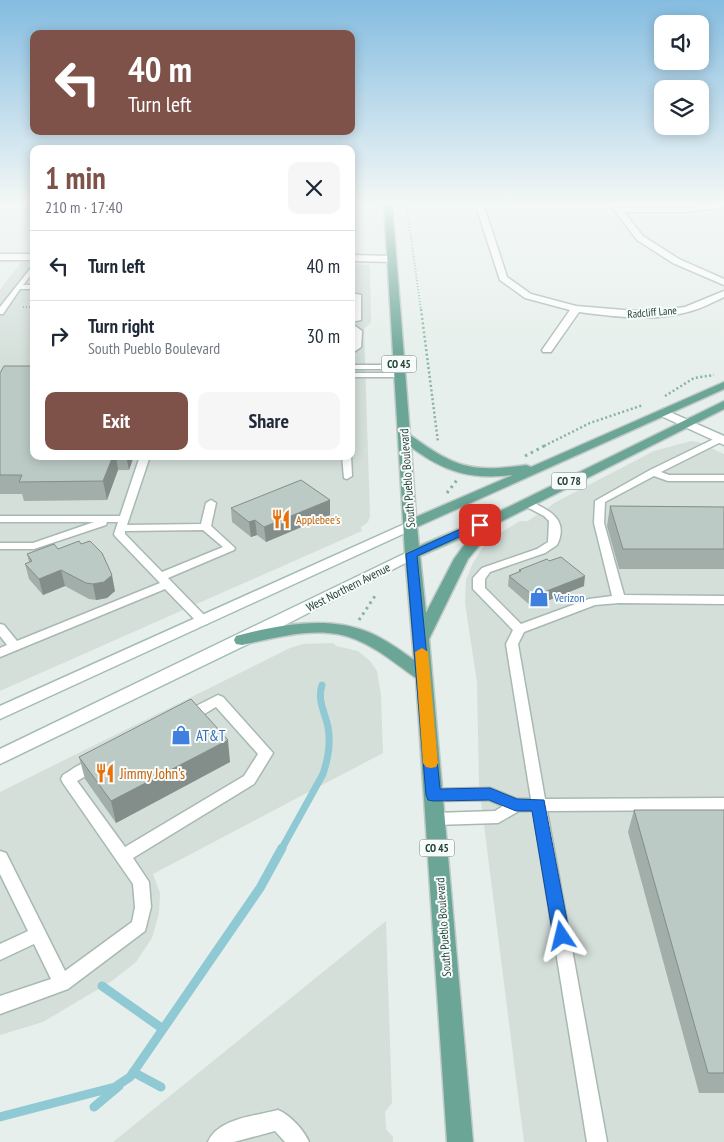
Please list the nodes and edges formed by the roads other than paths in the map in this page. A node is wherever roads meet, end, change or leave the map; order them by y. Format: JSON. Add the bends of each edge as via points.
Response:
{"nodes":[{"id":1,"x":496,"y":256,"type":"edge"},
{"id":2,"x":668,"y":256,"type":"edge"},
{"id":3,"x":0,"y":257,"type":"edge"},
{"id":4,"x":30,"y":257,"type":"edge"},
{"id":5,"x":355,"y":258,"type":"edge"},
{"id":6,"x":392,"y":259,"type":"joint"},
{"id":7,"x":30,"y":271,"type":"edge"},
{"id":8,"x":724,"y":282,"type":"edge"},
{"id":9,"x":18,"y":287,"type":"junction"},
{"id":10,"x":30,"y":287,"type":"edge"},
{"id":11,"x":724,"y":294,"type":"edge"},
{"id":12,"x":576,"y":309,"type":"junction"},
{"id":13,"x":0,"y":312,"type":"edge"},
{"id":14,"x":355,"y":328,"type":"edge"},
{"id":15,"x":355,"y":349,"type":"edge"},
{"id":16,"x":547,"y":350,"type":"dead end"},
{"id":17,"x":355,"y":367,"type":"edge"},
{"id":18,"x":400,"y":371,"type":"junction"},
{"id":19,"x":355,"y":375,"type":"edge"},
{"id":20,"x":724,"y":385,"type":"edge"},
{"id":21,"x":724,"y":404,"type":"edge"},
{"id":22,"x":662,"y":413,"type":"junction"},
{"id":23,"x":685,"y":422,"type":"junction"},
{"id":24,"x":404,"y":436,"type":"junction"},
{"id":25,"x":722,"y":440,"type":"edge"},
{"id":26,"x":145,"y":460,"type":"edge"},
{"id":27,"x":348,"y":460,"type":"edge"},
{"id":28,"x":544,"y":466,"type":"junction"},
{"id":29,"x":653,"y":472,"type":"junction"},
{"id":30,"x":347,"y":476,"type":"dead end"},
{"id":31,"x":724,"y":478,"type":"edge"},
{"id":32,"x":211,"y":503,"type":"dead end"},
{"id":33,"x":527,"y":503,"type":"junction"},
{"id":34,"x":497,"y":518,"type":"junction"},
{"id":35,"x":0,"y":519,"type":"edge"},
{"id":36,"x":111,"y":519,"type":"junction"},
{"id":37,"x":123,"y":524,"type":"junction"},
{"id":38,"x":411,"y":525,"type":"junction"},
{"id":39,"x":206,"y":527,"type":"junction"},
{"id":40,"x":2,"y":550,"type":"edge"},
{"id":41,"x":412,"y":554,"type":"junction"},
{"id":42,"x":163,"y":580,"type":"junction"},
{"id":43,"x":619,"y":599,"type":"junction"},
{"id":44,"x":724,"y":600,"type":"edge"},
{"id":45,"x":203,"y":622,"type":"junction"},
{"id":46,"x":0,"y":628,"type":"edge"},
{"id":47,"x":518,"y":629,"type":"junction"},
{"id":48,"x":421,"y":638,"type":"junction"},
{"id":49,"x":242,"y":640,"type":"junction"},
{"id":50,"x":15,"y":647,"type":"junction"},
{"id":51,"x":0,"y":653,"type":"edge"},
{"id":52,"x":424,"y":676,"type":"junction"},
{"id":53,"x":0,"y":713,"type":"edge"},
{"id":54,"x":174,"y":723,"type":"edge"},
{"id":55,"x":0,"y":758,"type":"edge"},
{"id":56,"x":103,"y":760,"type":"edge"},
{"id":57,"x":433,"y":795,"type":"junction"},
{"id":58,"x":539,"y":804,"type":"junction"},
{"id":59,"x":724,"y":804,"type":"edge"},
{"id":60,"x":516,"y":805,"type":"junction"},
{"id":61,"x":435,"y":819,"type":"junction"},
{"id":62,"x":123,"y":856,"type":"junction"},
{"id":63,"x":0,"y":858,"type":"edge"},
{"id":64,"x":38,"y":934,"type":"junction"},
{"id":65,"x":0,"y":952,"type":"edge"},
{"id":66,"x":62,"y":982,"type":"junction"},
{"id":67,"x":0,"y":1005,"type":"edge"},
{"id":68,"x":218,"y":1142,"type":"edge"},
{"id":69,"x":299,"y":1142,"type":"edge"},
{"id":70,"x":460,"y":1142,"type":"edge"},
{"id":71,"x":597,"y":1142,"type":"edge"}],
"edges":[{"from":1,"to":12,"type":"street","name":"Radcliff Lane","via":[[503,278],[528,296]]},
{"from":2,"to":8,"type":"street"},
{"from":3,"to":4,"type":"street"},
{"from":5,"to":6,"type":"street"},
{"from":6,"to":18,"type":"main road","name":"South Pueblo Boulevard","number":"CO 45"},
{"from":7,"to":9,"type":"lane"},
{"from":9,"to":10,"type":"lane"},
{"from":9,"to":13,"type":"lane"},
{"from":11,"to":12,"type":"street","name":"Radcliff Lane","via":[[687,309],[663,312],[623,315]]},
{"from":12,"to":16,"type":"street"},
{"from":14,"to":15,"type":"lane","via":[[358,331],[358,347]]},
{"from":17,"to":18,"type":"lane"},
{"from":18,"to":19,"type":"lane"},
{"from":18,"to":24,"type":"main road","name":"South Pueblo Boulevard","number":"CO 45"},
{"from":20,"to":22,"type":"main road","number":"CO 78"},
{"from":21,"to":23,"type":"main road","name":"West Northern Avenue","number":"CO 78"},
{"from":22,"to":23,"type":"street"},
{"from":22,"to":28,"type":"main road","number":"CO 78"},
{"from":23,"to":25,"type":"street"},
{"from":23,"to":33,"type":"main road","name":"West Northern Avenue","number":"CO 78"},
{"from":24,"to":28,"type":"main road","via":[[448,466],[464,470],[510,471]]},
{"from":24,"to":38,"type":"main road","name":"South Pueblo Boulevard","number":"CO 45"},
{"from":25,"to":29,"type":"lane"},
{"from":26,"to":37,"type":"lane"},
{"from":27,"to":30,"type":"lane"},
{"from":28,"to":38,"type":"main road","number":"CO 78"},
{"from":29,"to":31,"type":"lane","via":[[668,478]]},
{"from":29,"to":43,"type":"lane","via":[[600,502],[598,524]]},
{"from":32,"to":39,"type":"lane"},
{"from":33,"to":34,"type":"main road","name":"West Northern Avenue","number":"CO 78"},
{"from":33,"to":47,"type":"lane","via":[[552,517],[557,527],[553,543],[541,551],[486,570],[479,578],[479,589]]},
{"from":34,"to":41,"type":"main road","name":"West Northern Avenue","number":"CO 78"},
{"from":34,"to":48,"type":"main road","via":[[461,559]]},
{"from":35,"to":36,"type":"lane"},
{"from":36,"to":37,"type":"lane"},
{"from":36,"to":40,"type":"lane","via":[[34,546]]},
{"from":37,"to":39,"type":"lane"},
{"from":37,"to":42,"type":"lane","via":[[119,534]]},
{"from":38,"to":41,"type":"main road","name":"South Pueblo Boulevard","number":"CO 45"},
{"from":38,"to":45,"type":"street","number":"CO 78"},
{"from":39,"to":42,"type":"lane","via":[[230,548]]},
{"from":41,"to":48,"type":"main road","name":"South Pueblo Boulevard","number":"CO 45"},
{"from":41,"to":49,"type":"street","name":"West Northern Avenue","number":"CO 78"},
{"from":42,"to":45,"type":"lane"},
{"from":42,"to":50,"type":"lane"},
{"from":43,"to":44,"type":"lane"},
{"from":43,"to":47,"type":"lane","via":[[593,602]]},
{"from":45,"to":53,"type":"street","number":"CO 78"},
{"from":46,"to":50,"type":"lane"},
{"from":47,"to":58,"type":"lane","via":[[512,644]]},
{"from":48,"to":52,"type":"main road","name":"South Pueblo Boulevard","number":"CO 45"},
{"from":49,"to":52,"type":"main road","via":[[279,632],[322,629],[351,632],[375,642]]},
{"from":49,"to":55,"type":"street","name":"West Northern Avenue","number":"CO 78"},
{"from":50,"to":51,"type":"lane"},
{"from":52,"to":57,"type":"main road","name":"South Pueblo Boulevard","number":"CO 45"},
{"from":54,"to":62,"type":"lane","via":[[218,700],[266,753],[249,780]]},
{"from":56,"to":62,"type":"lane","via":[[68,779]]},
{"from":57,"to":60,"type":"lane","via":[[490,794]]},
{"from":57,"to":61,"type":"main road","name":"South Pueblo Boulevard","number":"CO 45"},
{"from":58,"to":59,"type":"lane"},
{"from":58,"to":60,"type":"lane"},
{"from":58,"to":71,"type":"lane"},
{"from":60,"to":61,"type":"lane","via":[[498,817]]},
{"from":61,"to":70,"type":"main road","name":"South Pueblo Boulevard","number":"CO 45"},
{"from":62,"to":66,"type":"lane","via":[[141,882],[143,907],[139,926]]},
{"from":63,"to":64,"type":"lane"},
{"from":64,"to":65,"type":"lane"},
{"from":64,"to":66,"type":"lane"},
{"from":66,"to":67,"type":"lane"},
{"from":68,"to":69,"type":"lane","via":[[229,1133],[278,1120]]}]}
